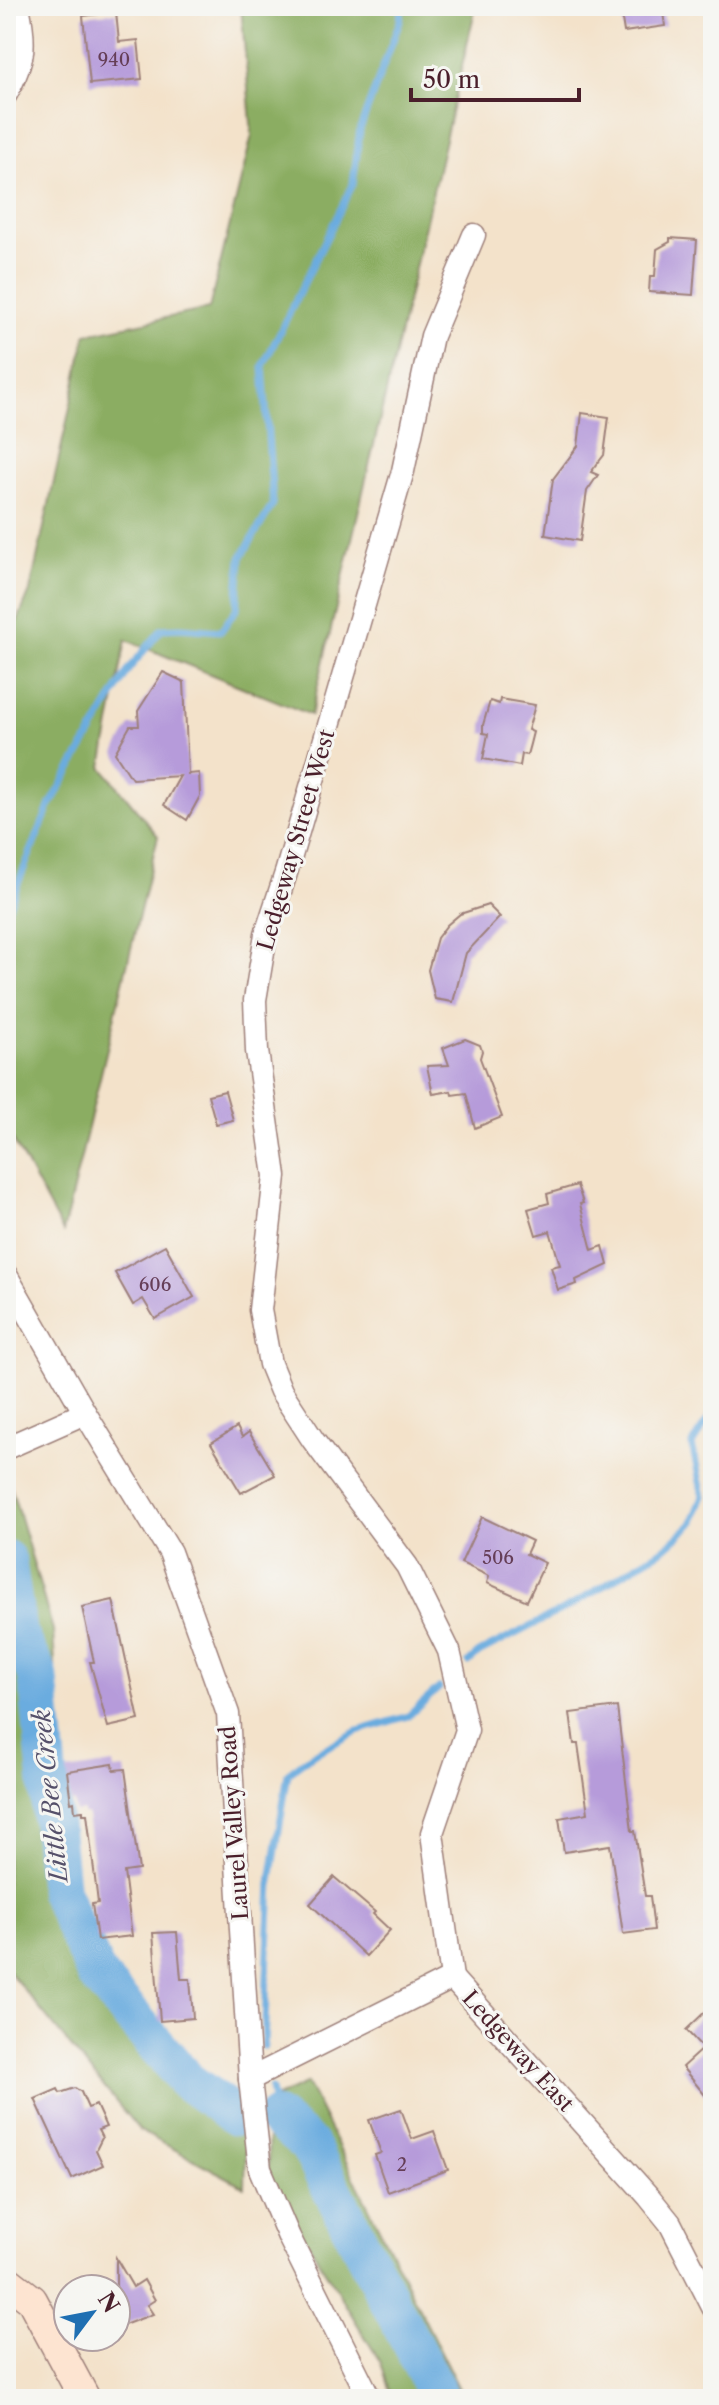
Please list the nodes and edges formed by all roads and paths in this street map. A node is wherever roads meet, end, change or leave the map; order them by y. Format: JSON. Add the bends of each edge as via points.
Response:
{"nodes":[{"id":1,"x":18,"y":6,"type":"edge"},
{"id":2,"x":6,"y":94,"type":"edge"},
{"id":3,"x":474,"y":235,"type":"dead end"},
{"id":4,"x":6,"y":1275,"type":"edge"},
{"id":5,"x":85,"y":1413,"type":"junction"},
{"id":6,"x":6,"y":1448,"type":"edge"},
{"id":7,"x":452,"y":1978,"type":"junction"},
{"id":8,"x":250,"y":2079,"type":"junction"},
{"id":9,"x":6,"y":2280,"type":"edge"},
{"id":10,"x":713,"y":2307,"type":"edge"},
{"id":11,"x":85,"y":2399,"type":"edge"},
{"id":12,"x":370,"y":2399,"type":"edge"}],
"edges":[{"from":1,"to":2,"type":"street","via":[[24,38],[19,72]]},
{"from":3,"to":7,"type":"street","name":"Ledgeway Street West","via":[[432,336],[403,471],[266,934],[255,1000],[275,1176],[260,1310],[270,1364],[305,1428],[420,1589],[449,1651],[467,1730],[432,1833]]},
{"from":4,"to":5,"type":"street","name":"Laurel Valley Road"},
{"from":5,"to":6,"type":"street"},
{"from":5,"to":8,"type":"street","name":"Laurel Valley Road","via":[[170,1552],[228,1714]]},
{"from":7,"to":8,"type":"street","name":"Ledgeway East"},
{"from":7,"to":10,"type":"street","name":"Ledgeway East","via":[[670,2223]]},
{"from":8,"to":12,"type":"street","name":"Laurel Valley Road","via":[[260,2169]]},
{"from":9,"to":11,"type":"street","via":[[32,2300]]}]}
